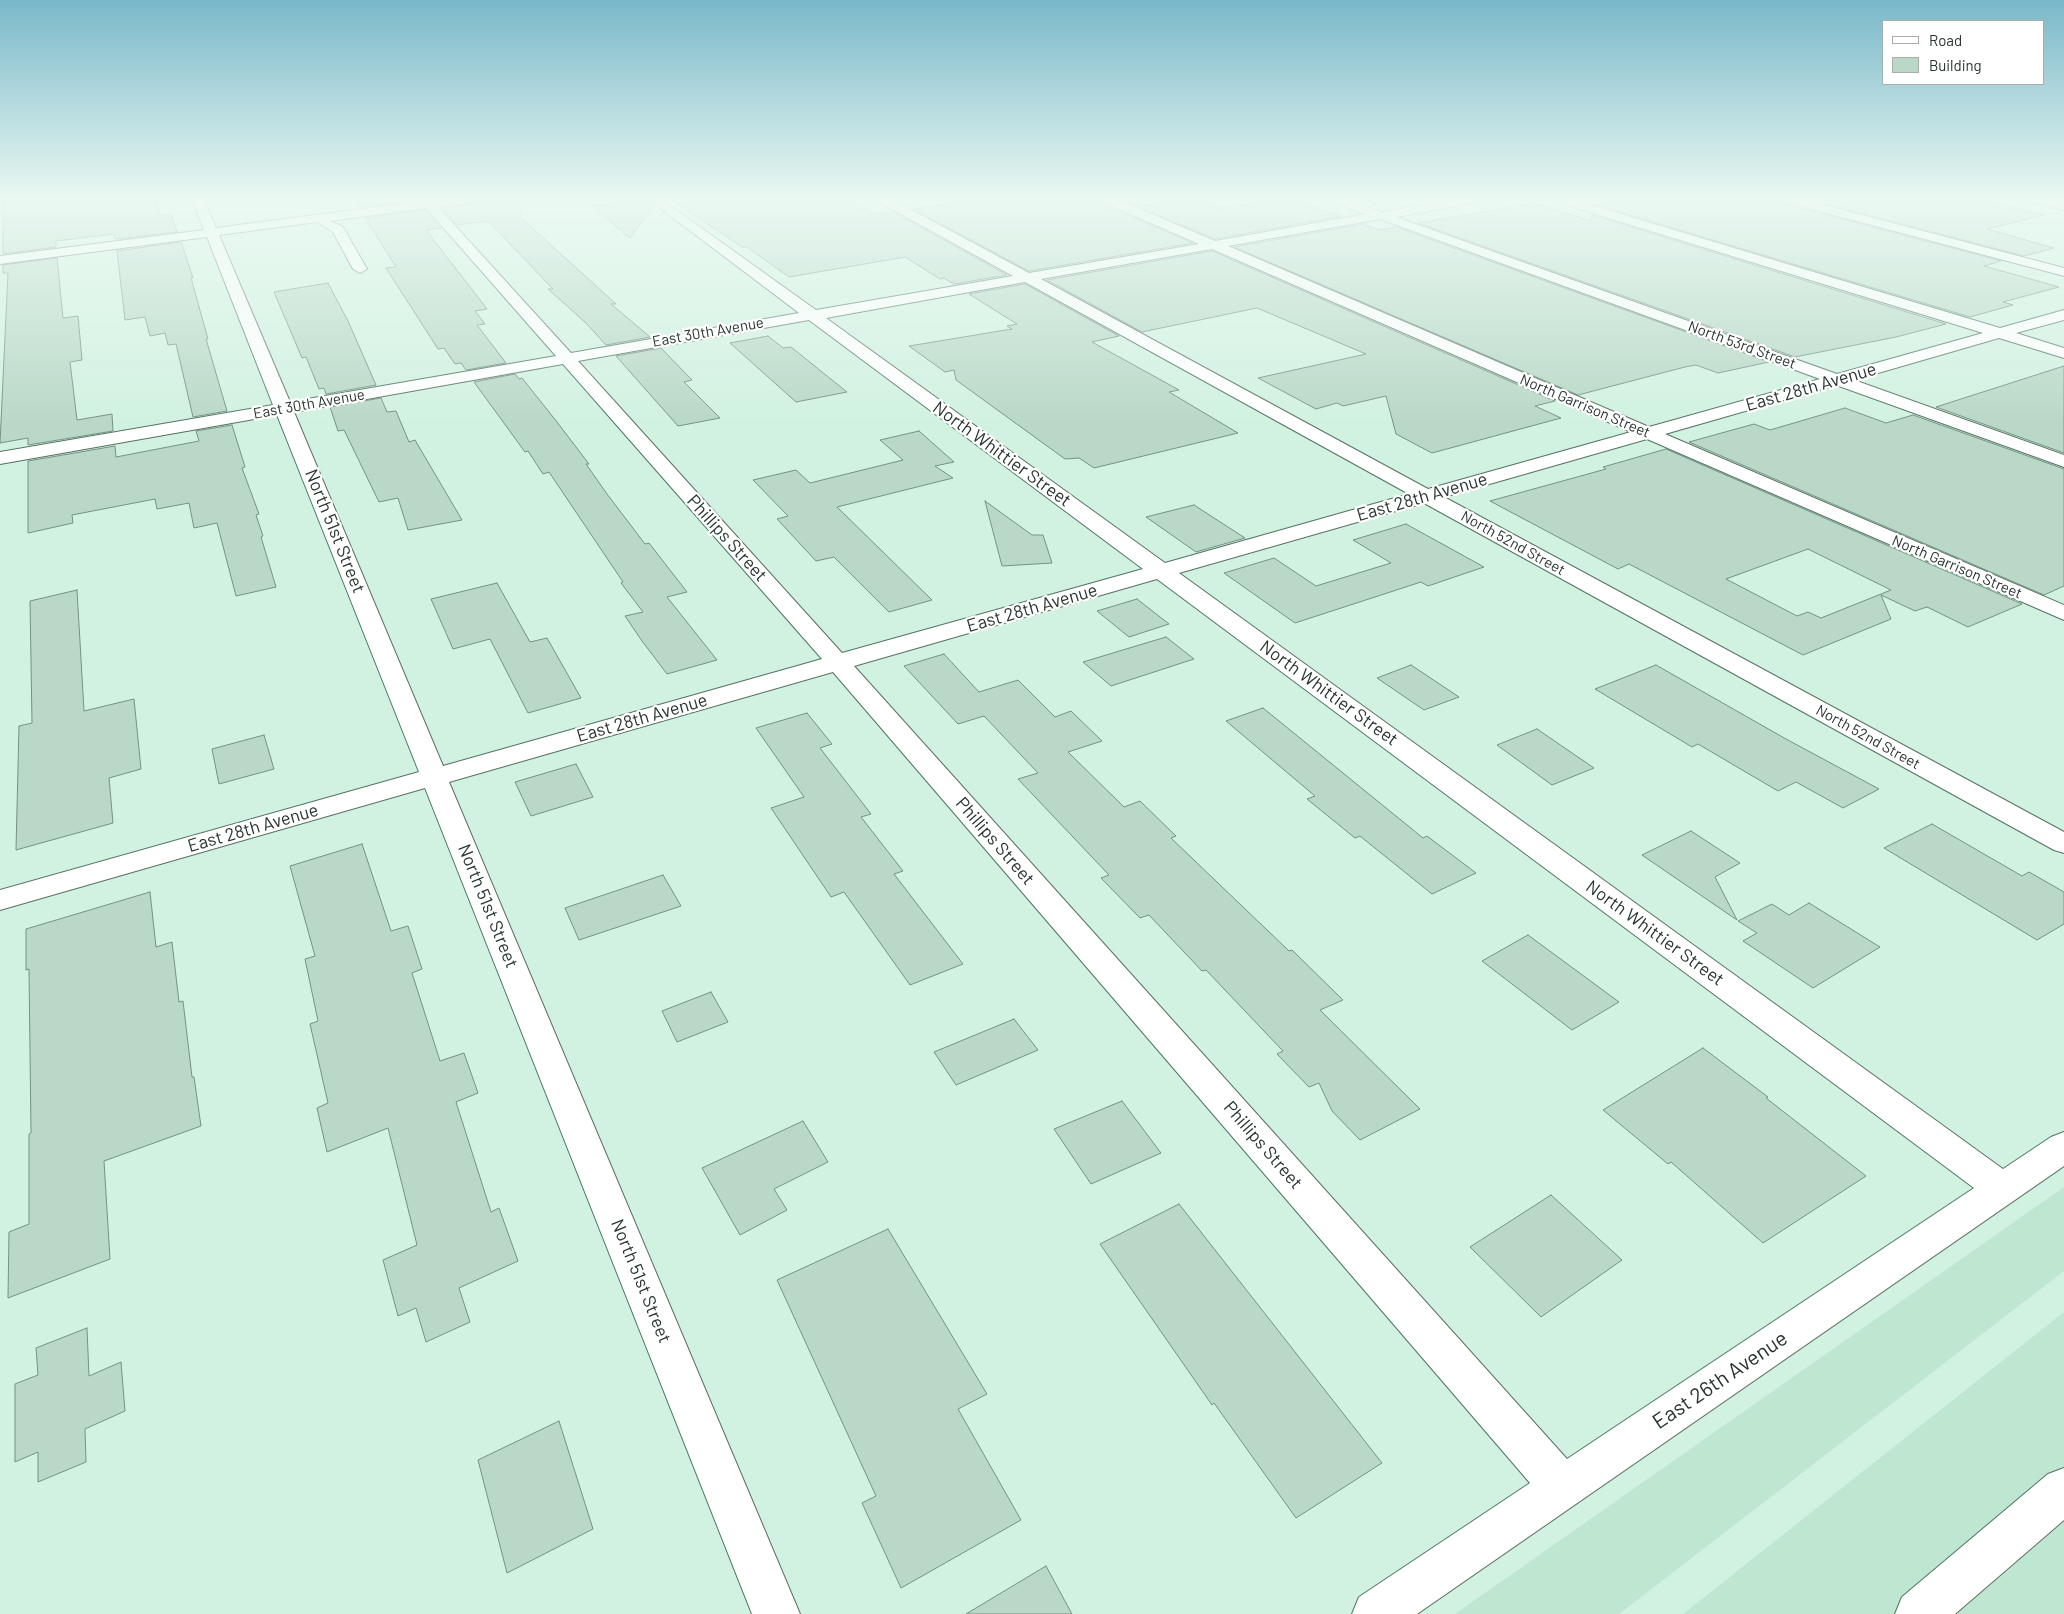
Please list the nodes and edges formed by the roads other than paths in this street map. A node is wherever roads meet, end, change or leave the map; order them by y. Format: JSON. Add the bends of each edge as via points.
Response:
{"nodes":[{"id":1,"x":229,"y":274,"type":"edge"},
{"id":2,"x":493,"y":274,"type":"edge"},
{"id":3,"x":757,"y":274,"type":"edge"},
{"id":4,"x":1021,"y":274,"type":"edge"},
{"id":5,"x":1041,"y":274,"type":"edge"},
{"id":6,"x":1283,"y":274,"type":"edge"},
{"id":7,"x":1547,"y":274,"type":"edge"},
{"id":8,"x":1809,"y":274,"type":"edge"},
{"id":9,"x":1026,"y":277,"type":"junction"},
{"id":10,"x":810,"y":314,"type":"junction"},
{"id":11,"x":2064,"y":315,"type":"edge"},
{"id":12,"x":2000,"y":333,"type":"junction"},
{"id":13,"x":2064,"y":353,"type":"edge"},
{"id":14,"x":568,"y":357,"type":"junction"},
{"id":15,"x":1837,"y":379,"type":"junction"},
{"id":16,"x":285,"y":409,"type":"junction"},
{"id":17,"x":1648,"y":433,"type":"junction"},
{"id":18,"x":0,"y":458,"type":"edge"},
{"id":19,"x":2064,"y":461,"type":"edge"},
{"id":20,"x":1426,"y":496,"type":"junction"},
{"id":21,"x":1162,"y":571,"type":"junction"},
{"id":22,"x":2064,"y":613,"type":"edge"},
{"id":23,"x":838,"y":662,"type":"junction"},
{"id":24,"x":435,"y":777,"type":"junction"},
{"id":25,"x":2064,"y":844,"type":"edge"},
{"id":26,"x":0,"y":900,"type":"edge"},
{"id":27,"x":2064,"y":1147,"type":"edge"},
{"id":28,"x":2003,"y":1188,"type":"junction"},
{"id":29,"x":1563,"y":1487,"type":"junction"},
{"id":30,"x":2064,"y":1490,"type":"edge"},
{"id":31,"x":776,"y":1614,"type":"edge"},
{"id":32,"x":1376,"y":1614,"type":"edge"},
{"id":33,"x":1919,"y":1614,"type":"edge"}],
"edges":[{"from":1,"to":16,"type":"street","name":"North 51st Street"},
{"from":2,"to":14,"type":"street","name":"Phillips Street"},
{"from":3,"to":10,"type":"street","name":"North Whittier Street"},
{"from":4,"to":9,"type":"street","name":"North 52nd Street"},
{"from":5,"to":9,"type":"street","name":"East 30th Avenue"},
{"from":6,"to":17,"type":"street","name":"North Garrison Street"},
{"from":7,"to":15,"type":"street","name":"North 53rd Street"},
{"from":8,"to":12,"type":"street"},
{"from":9,"to":10,"type":"street","name":"East 30th Avenue"},
{"from":9,"to":20,"type":"street","name":"North 52nd Street"},
{"from":10,"to":14,"type":"street","name":"East 30th Avenue"},
{"from":10,"to":21,"type":"street","name":"North Whittier Street"},
{"from":11,"to":12,"type":"street","name":"East 28th Avenue"},
{"from":12,"to":13,"type":"street"},
{"from":12,"to":15,"type":"street","name":"East 28th Avenue"},
{"from":14,"to":16,"type":"street","name":"East 30th Avenue"},
{"from":14,"to":23,"type":"street","name":"Phillips Street"},
{"from":15,"to":17,"type":"street","name":"East 28th Avenue"},
{"from":15,"to":19,"type":"street","name":"North 53rd Street"},
{"from":16,"to":18,"type":"street","name":"East 30th Avenue"},
{"from":16,"to":24,"type":"street","name":"North 51st Street"},
{"from":17,"to":20,"type":"street","name":"East 28th Avenue"},
{"from":17,"to":22,"type":"street","name":"North Garrison Street"},
{"from":20,"to":21,"type":"street","name":"East 28th Avenue"},
{"from":20,"to":25,"type":"street","name":"North 52nd Street"},
{"from":21,"to":23,"type":"street","name":"East 28th Avenue"},
{"from":21,"to":28,"type":"street","name":"North Whittier Street"},
{"from":23,"to":24,"type":"street","name":"East 28th Avenue"},
{"from":23,"to":29,"type":"street","name":"Phillips Street"},
{"from":24,"to":26,"type":"street","name":"East 28th Avenue"},
{"from":24,"to":31,"type":"street","name":"North 51st Street"},
{"from":27,"to":28,"type":"street","name":"East 26th Avenue"},
{"from":28,"to":29,"type":"street","name":"East 26th Avenue"},
{"from":29,"to":32,"type":"street","name":"East 26th Avenue"},
{"from":30,"to":33,"type":"street"}]}
